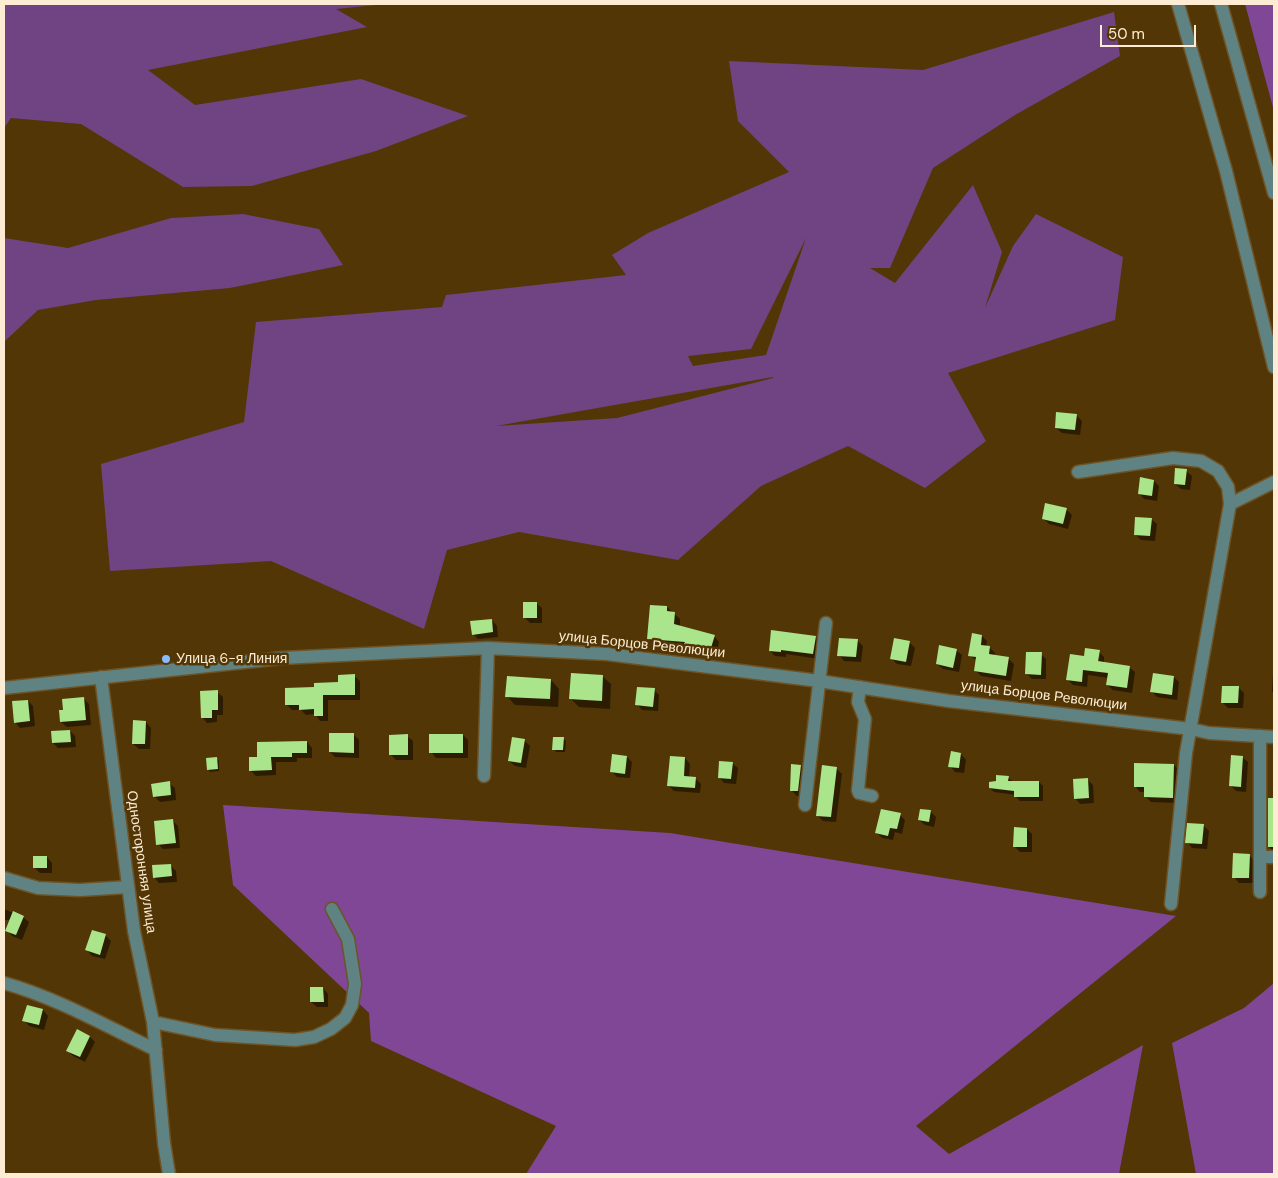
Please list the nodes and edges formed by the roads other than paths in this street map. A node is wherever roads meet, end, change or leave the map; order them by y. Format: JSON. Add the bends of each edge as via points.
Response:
{"nodes":[{"id":1,"x":1178,"y":4,"type":"edge"},
{"id":2,"x":1221,"y":4,"type":"edge"},
{"id":3,"x":1274,"y":193,"type":"edge"},
{"id":4,"x":1274,"y":367,"type":"edge"},
{"id":5,"x":1078,"y":472,"type":"dead end"},
{"id":6,"x":1274,"y":482,"type":"edge"},
{"id":7,"x":1230,"y":504,"type":"junction"},
{"id":8,"x":826,"y":623,"type":"dead end"},
{"id":9,"x":488,"y":648,"type":"junction"},
{"id":10,"x":101,"y":677,"type":"junction"},
{"id":11,"x":819,"y":681,"type":"junction"},
{"id":12,"x":860,"y":687,"type":"junction"},
{"id":13,"x":4,"y":688,"type":"edge"},
{"id":14,"x":1191,"y":729,"type":"junction"},
{"id":15,"x":1260,"y":736,"type":"junction"},
{"id":16,"x":1274,"y":737,"type":"edge"},
{"id":17,"x":484,"y":776,"type":"dead end"},
{"id":18,"x":872,"y":796,"type":"dead end"},
{"id":19,"x":805,"y":804,"type":"dead end"},
{"id":20,"x":1260,"y":857,"type":"junction"},
{"id":21,"x":1274,"y":857,"type":"edge"},
{"id":22,"x":4,"y":878,"type":"edge"},
{"id":23,"x":128,"y":887,"type":"junction"},
{"id":24,"x":1260,"y":892,"type":"dead end"},
{"id":25,"x":1171,"y":904,"type":"dead end"},
{"id":26,"x":332,"y":909,"type":"dead end"},
{"id":27,"x":4,"y":983,"type":"edge"},
{"id":28,"x":153,"y":1022,"type":"junction"},
{"id":29,"x":156,"y":1050,"type":"junction"},
{"id":30,"x":169,"y":1174,"type":"edge"}],
"edges":[{"from":1,"to":4,"type":"street","via":[[1226,171]]},
{"from":2,"to":3,"type":"street"},
{"from":5,"to":7,"type":"street","via":[[1173,458],[1201,460],[1218,471],[1228,487]]},
{"from":6,"to":7,"type":"street"},
{"from":7,"to":14,"type":"street"},
{"from":8,"to":11,"type":"street"},
{"from":9,"to":10,"type":"street","name":"улица Борцов Революции","via":[[282,658]]},
{"from":9,"to":11,"type":"street","name":"улица Борцов Революции","via":[[607,654]]},
{"from":9,"to":17,"type":"street"},
{"from":10,"to":13,"type":"street","name":"улица Борцов Революции"},
{"from":10,"to":23,"type":"street","name":"Односторонняя улица"},
{"from":11,"to":12,"type":"street","name":"улица Борцов Революции"},
{"from":11,"to":19,"type":"street"},
{"from":12,"to":14,"type":"street","name":"улица Борцов Революции","via":[[949,701]]},
{"from":12,"to":18,"type":"street","via":[[858,702],[865,719],[858,790]]},
{"from":14,"to":15,"type":"street","name":"улица Борцов Революции"},
{"from":14,"to":25,"type":"street"},
{"from":15,"to":16,"type":"street","name":"улица Борцов Революции"},
{"from":15,"to":20,"type":"street"},
{"from":20,"to":21,"type":"street"},
{"from":20,"to":24,"type":"street"},
{"from":22,"to":23,"type":"street","via":[[38,888]]},
{"from":23,"to":28,"type":"street","name":"Односторонняя улица"},
{"from":26,"to":28,"type":"street","via":[[348,939],[355,984],[352,1005],[345,1018],[331,1028],[314,1037],[295,1040],[215,1035]]},
{"from":27,"to":29,"type":"street","via":[[77,1011]]},
{"from":28,"to":29,"type":"street","name":"Односторонняя улица"},
{"from":29,"to":30,"type":"street","name":"Односторонняя улица"}]}
